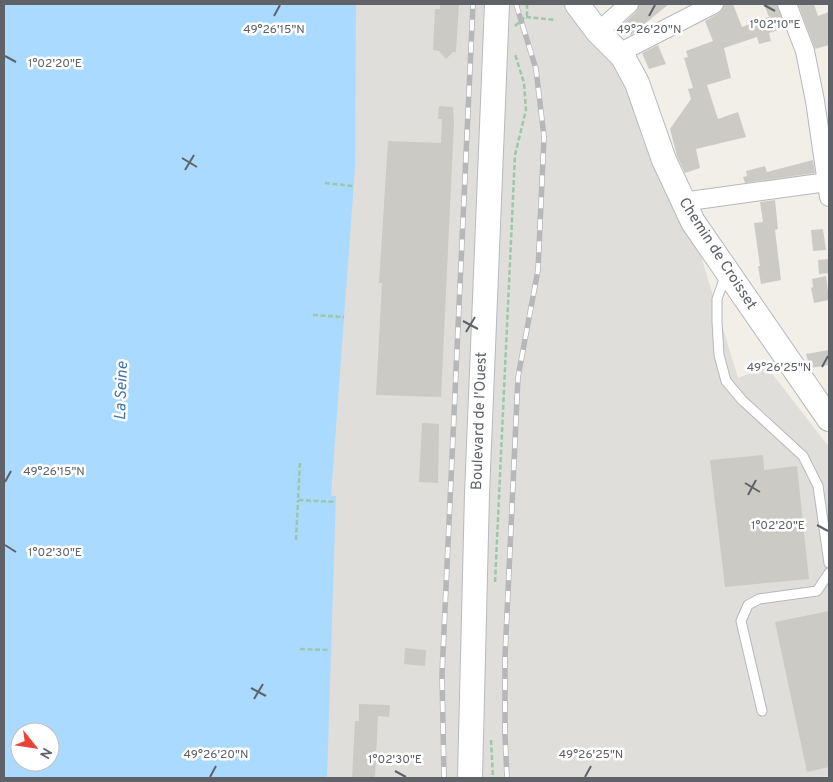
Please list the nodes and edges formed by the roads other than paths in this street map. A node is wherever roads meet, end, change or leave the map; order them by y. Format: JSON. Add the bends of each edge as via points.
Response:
{"nodes":[{"id":1,"x":497,"y":4,"type":"edge"},
{"id":2,"x":577,"y":4,"type":"edge"},
{"id":3,"x":629,"y":4,"type":"edge"},
{"id":4,"x":714,"y":4,"type":"edge"},
{"id":5,"x":787,"y":4,"type":"edge"},
{"id":6,"x":598,"y":32,"type":"junction"},
{"id":7,"x":619,"y":53,"type":"junction"},
{"id":8,"x":828,"y":190,"type":"edge"},
{"id":9,"x":682,"y":202,"type":"junction"},
{"id":10,"x":727,"y":272,"type":"junction"},
{"id":11,"x":829,"y":419,"type":"edge"},
{"id":12,"x":829,"y":563,"type":"edge"},
{"id":13,"x":829,"y":572,"type":"edge"},
{"id":14,"x":762,"y":711,"type":"dead end"},
{"id":15,"x":470,"y":778,"type":"edge"}],
"edges":[{"from":1,"to":15,"type":"main road","name":"Boulevard de l'Ouest","via":[[477,504]]},
{"from":2,"to":6,"type":"main road","name":"Chemin de Croisset"},
{"from":3,"to":6,"type":"street"},
{"from":4,"to":7,"type":"street"},
{"from":5,"to":8,"type":"street","via":[[804,51]]},
{"from":6,"to":7,"type":"main road","name":"Chemin de Croisset"},
{"from":7,"to":9,"type":"main road","name":"Chemin de Croisset","via":[[637,83]]},
{"from":8,"to":9,"type":"street"},
{"from":9,"to":10,"type":"main road","name":"Chemin de Croisset"},
{"from":10,"to":11,"type":"main road","name":"Chemin de Croisset"},
{"from":10,"to":12,"type":"lane","via":[[717,299],[719,355],[726,381],[803,456],[818,486]]},
{"from":13,"to":14,"type":"lane","via":[[817,591],[759,599],[748,605],[741,621]]}]}
